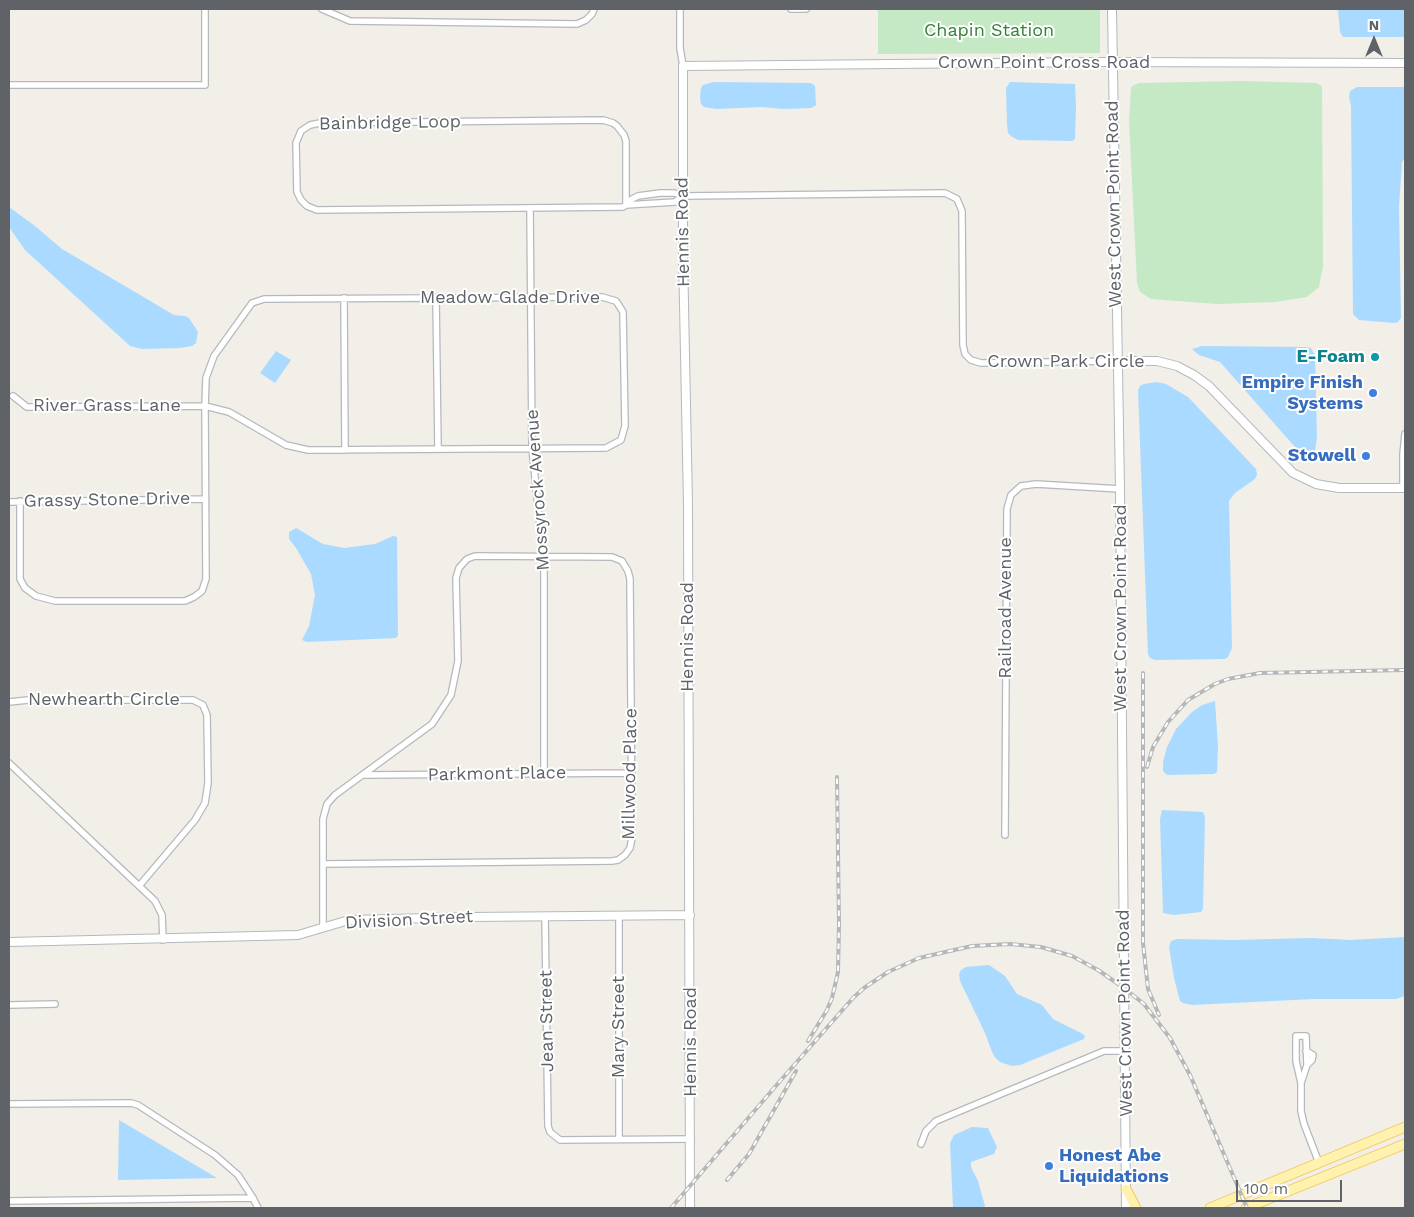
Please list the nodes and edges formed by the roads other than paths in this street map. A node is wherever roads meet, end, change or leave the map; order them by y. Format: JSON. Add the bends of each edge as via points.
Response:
{"nodes":[{"id":1,"x":205,"y":9,"type":"edge"},
{"id":2,"x":322,"y":9,"type":"edge"},
{"id":3,"x":594,"y":9,"type":"edge"},
{"id":4,"x":680,"y":9,"type":"edge"},
{"id":5,"x":791,"y":9,"type":"edge"},
{"id":6,"x":806,"y":9,"type":"edge"},
{"id":7,"x":1112,"y":9,"type":"edge"},
{"id":8,"x":1112,"y":62,"type":"junction"},
{"id":9,"x":1405,"y":63,"type":"edge"},
{"id":10,"x":683,"y":66,"type":"junction"},
{"id":11,"x":9,"y":85,"type":"edge"},
{"id":12,"x":683,"y":196,"type":"junction"},
{"id":13,"x":626,"y":206,"type":"junction"},
{"id":14,"x":530,"y":208,"type":"junction"},
{"id":15,"x":531,"y":297,"type":"junction"},
{"id":16,"x":344,"y":298,"type":"junction"},
{"id":17,"x":436,"y":298,"type":"junction"},
{"id":18,"x":1117,"y":361,"type":"junction"},
{"id":19,"x":13,"y":396,"type":"dead end"},
{"id":20,"x":205,"y":406,"type":"junction"},
{"id":21,"x":1405,"y":434,"type":"edge"},
{"id":22,"x":532,"y":448,"type":"junction"},
{"id":23,"x":438,"y":449,"type":"junction"},
{"id":24,"x":345,"y":450,"type":"junction"},
{"id":25,"x":1404,"y":488,"type":"edge"},
{"id":26,"x":1120,"y":489,"type":"junction"},
{"id":27,"x":205,"y":499,"type":"junction"},
{"id":28,"x":9,"y":502,"type":"edge"},
{"id":29,"x":20,"y":502,"type":"junction"},
{"id":30,"x":543,"y":556,"type":"junction"},
{"id":31,"x":9,"y":702,"type":"edge"},
{"id":32,"x":9,"y":763,"type":"edge"},
{"id":33,"x":544,"y":772,"type":"junction"},
{"id":34,"x":632,"y":772,"type":"junction"},
{"id":35,"x":363,"y":775,"type":"junction"},
{"id":36,"x":1005,"y":835,"type":"dead end"},
{"id":37,"x":323,"y":864,"type":"junction"},
{"id":38,"x":139,"y":886,"type":"junction"},
{"id":39,"x":618,"y":915,"type":"junction"},
{"id":40,"x":690,"y":915,"type":"junction"},
{"id":41,"x":545,"y":916,"type":"junction"},
{"id":42,"x":323,"y":928,"type":"junction"},
{"id":43,"x":163,"y":940,"type":"junction"},
{"id":44,"x":9,"y":942,"type":"edge"},
{"id":45,"x":54,"y":1004,"type":"dead end"},
{"id":46,"x":9,"y":1005,"type":"edge"},
{"id":47,"x":1125,"y":1051,"type":"junction"},
{"id":48,"x":1301,"y":1083,"type":"junction"},
{"id":49,"x":9,"y":1104,"type":"edge"},
{"id":50,"x":1405,"y":1127,"type":"edge"},
{"id":51,"x":619,"y":1139,"type":"junction"},
{"id":52,"x":691,"y":1139,"type":"junction"},
{"id":53,"x":921,"y":1144,"type":"dead end"},
{"id":54,"x":1405,"y":1144,"type":"edge"},
{"id":55,"x":1350,"y":1150,"type":"junction"},
{"id":56,"x":1319,"y":1163,"type":"junction"},
{"id":57,"x":1337,"y":1172,"type":"junction"},
{"id":58,"x":1308,"y":1183,"type":"junction"},
{"id":59,"x":1126,"y":1189,"type":"junction"},
{"id":60,"x":253,"y":1198,"type":"junction"},
{"id":61,"x":9,"y":1201,"type":"edge"},
{"id":62,"x":258,"y":1208,"type":"edge"},
{"id":63,"x":690,"y":1208,"type":"edge"},
{"id":64,"x":1126,"y":1208,"type":"edge"},
{"id":65,"x":1136,"y":1208,"type":"edge"},
{"id":66,"x":1210,"y":1208,"type":"edge"},
{"id":67,"x":1246,"y":1208,"type":"edge"}],
"edges":[{"from":1,"to":11,"type":"street","via":[[205,85]]},
{"from":2,"to":3,"type":"street","via":[[350,21],[577,24],[586,20]]},
{"from":4,"to":10,"type":"street"},
{"from":5,"to":6,"type":"street"},
{"from":7,"to":8,"type":"street","name":"West Crown Point Road"},
{"from":8,"to":9,"type":"street","name":"Crown Point Cross Road"},
{"from":8,"to":10,"type":"street","name":"Crown Point Cross Road"},
{"from":8,"to":18,"type":"street","name":"West Crown Point Road"},
{"from":10,"to":12,"type":"street","name":"Hennis Road"},
{"from":12,"to":13,"type":"street","name":"Bainbridge Loop","via":[[675,202]]},
{"from":12,"to":13,"type":"street","name":"Bainbridge Loop","via":[[648,194],[632,199]]},
{"from":12,"to":18,"type":"street","name":"Crown Park Circle","via":[[945,193],[957,199],[962,211],[963,345],[971,360],[981,363]]},
{"from":12,"to":40,"type":"street","name":"Hennis Road"},
{"from":13,"to":14,"type":"street","name":"Bainbridge Loop"},
{"from":13,"to":14,"type":"street","name":"Bainbridge Loop","via":[[626,141],[613,123],[603,120],[320,123],[310,125],[297,138],[297,192],[307,206],[318,210]]},
{"from":14,"to":15,"type":"street","name":"Mossyrock Avenue"},
{"from":15,"to":17,"type":"street","name":"Meadow Glade Drive"},
{"from":15,"to":22,"type":"street","name":"Mossyrock Avenue"},
{"from":15,"to":22,"type":"street","name":"Meadow Glade Drive","via":[[602,297],[616,301],[623,312],[624,417],[621,440],[606,448]]},
{"from":16,"to":17,"type":"street","name":"Meadow Glade Drive"},
{"from":16,"to":20,"type":"street","name":"Meadow Glade Drive","via":[[264,299],[252,304],[214,356],[206,378]]},
{"from":16,"to":24,"type":"street"},
{"from":17,"to":23,"type":"street"},
{"from":18,"to":25,"type":"street","name":"Crown Park Circle","via":[[1157,361],[1194,375],[1209,386],[1293,473],[1316,484],[1339,488]]},
{"from":18,"to":26,"type":"street","name":"West Crown Point Road"},
{"from":19,"to":20,"type":"street","name":"River Grass Lane","via":[[27,407]]},
{"from":20,"to":24,"type":"street","name":"Meadow Glade Drive","via":[[230,412],[286,445],[308,450]]},
{"from":20,"to":27,"type":"street"},
{"from":21,"to":25,"type":"street"},
{"from":22,"to":23,"type":"street","name":"Meadow Glade Drive"},
{"from":22,"to":30,"type":"street","name":"Mossyrock Avenue"},
{"from":23,"to":24,"type":"street","name":"Meadow Glade Drive"},
{"from":26,"to":36,"type":"street","name":"Railroad Avenue","via":[[1021,486],[1011,495],[1006,509]]},
{"from":26,"to":47,"type":"street","name":"West Crown Point Road"},
{"from":27,"to":29,"type":"street","name":"Grassy Stone Drive"},
{"from":27,"to":29,"type":"street","via":[[206,579],[202,591],[185,601],[56,601],[36,596],[25,588],[20,579]]},
{"from":28,"to":29,"type":"street","name":"Grassy Stone Drive"},
{"from":30,"to":33,"type":"street","name":"Mossyrock Avenue"},
{"from":30,"to":34,"type":"street","name":"Millwood Place","via":[[612,557],[622,561],[628,570]]},
{"from":30,"to":35,"type":"street","name":"Millwood Place","via":[[475,556],[459,568],[456,578],[458,661],[451,695],[432,724]]},
{"from":31,"to":38,"type":"street","name":"Newhearth Circle","via":[[193,700],[203,705],[208,725],[205,803],[195,820]]},
{"from":32,"to":38,"type":"street"},
{"from":33,"to":34,"type":"street","name":"Parkmont Place"},
{"from":33,"to":35,"type":"street","name":"Parkmont Place"},
{"from":34,"to":37,"type":"street","name":"Millwood Place","via":[[632,838],[630,848],[618,860]]},
{"from":35,"to":37,"type":"street","via":[[327,804]]},
{"from":37,"to":42,"type":"street"},
{"from":38,"to":43,"type":"street","via":[[155,901],[162,915]]},
{"from":39,"to":40,"type":"street","name":"Division Street"},
{"from":39,"to":41,"type":"street","name":"Division Street"},
{"from":39,"to":51,"type":"street","name":"Mary Street"},
{"from":40,"to":52,"type":"street","name":"Hennis Road"},
{"from":41,"to":42,"type":"street","name":"Division Street","via":[[350,920]]},
{"from":41,"to":51,"type":"street","name":"Jean Street","via":[[548,1126],[560,1140]]},
{"from":42,"to":43,"type":"street","name":"Division Street","via":[[298,935]]},
{"from":43,"to":44,"type":"street","name":"Division Street"},
{"from":45,"to":46,"type":"street"},
{"from":47,"to":53,"type":"street","via":[[1104,1051],[936,1121],[926,1131]]},
{"from":47,"to":59,"type":"street","name":"West Crown Point Road"},
{"from":48,"to":48,"type":"street","via":[[1296,1061],[1296,1036],[1306,1036],[1307,1065]]},
{"from":48,"to":56,"type":"street","via":[[1304,1124]]},
{"from":49,"to":60,"type":"street","via":[[138,1105],[215,1155],[238,1175]]},
{"from":50,"to":55,"type":"main road"},
{"from":51,"to":52,"type":"street"},
{"from":52,"to":63,"type":"street","name":"Hennis Road"},
{"from":54,"to":57,"type":"main road"},
{"from":55,"to":56,"type":"main road"},
{"from":55,"to":57,"type":"main road"},
{"from":56,"to":58,"type":"main road","via":[[1319,1173]]},
{"from":56,"to":66,"type":"main road"},
{"from":57,"to":58,"type":"main road"},
{"from":58,"to":67,"type":"main road"},
{"from":59,"to":64,"type":"street","name":"West Crown Point Road"},
{"from":59,"to":65,"type":"main road"},
{"from":60,"to":61,"type":"street"},
{"from":60,"to":62,"type":"street"}]}
